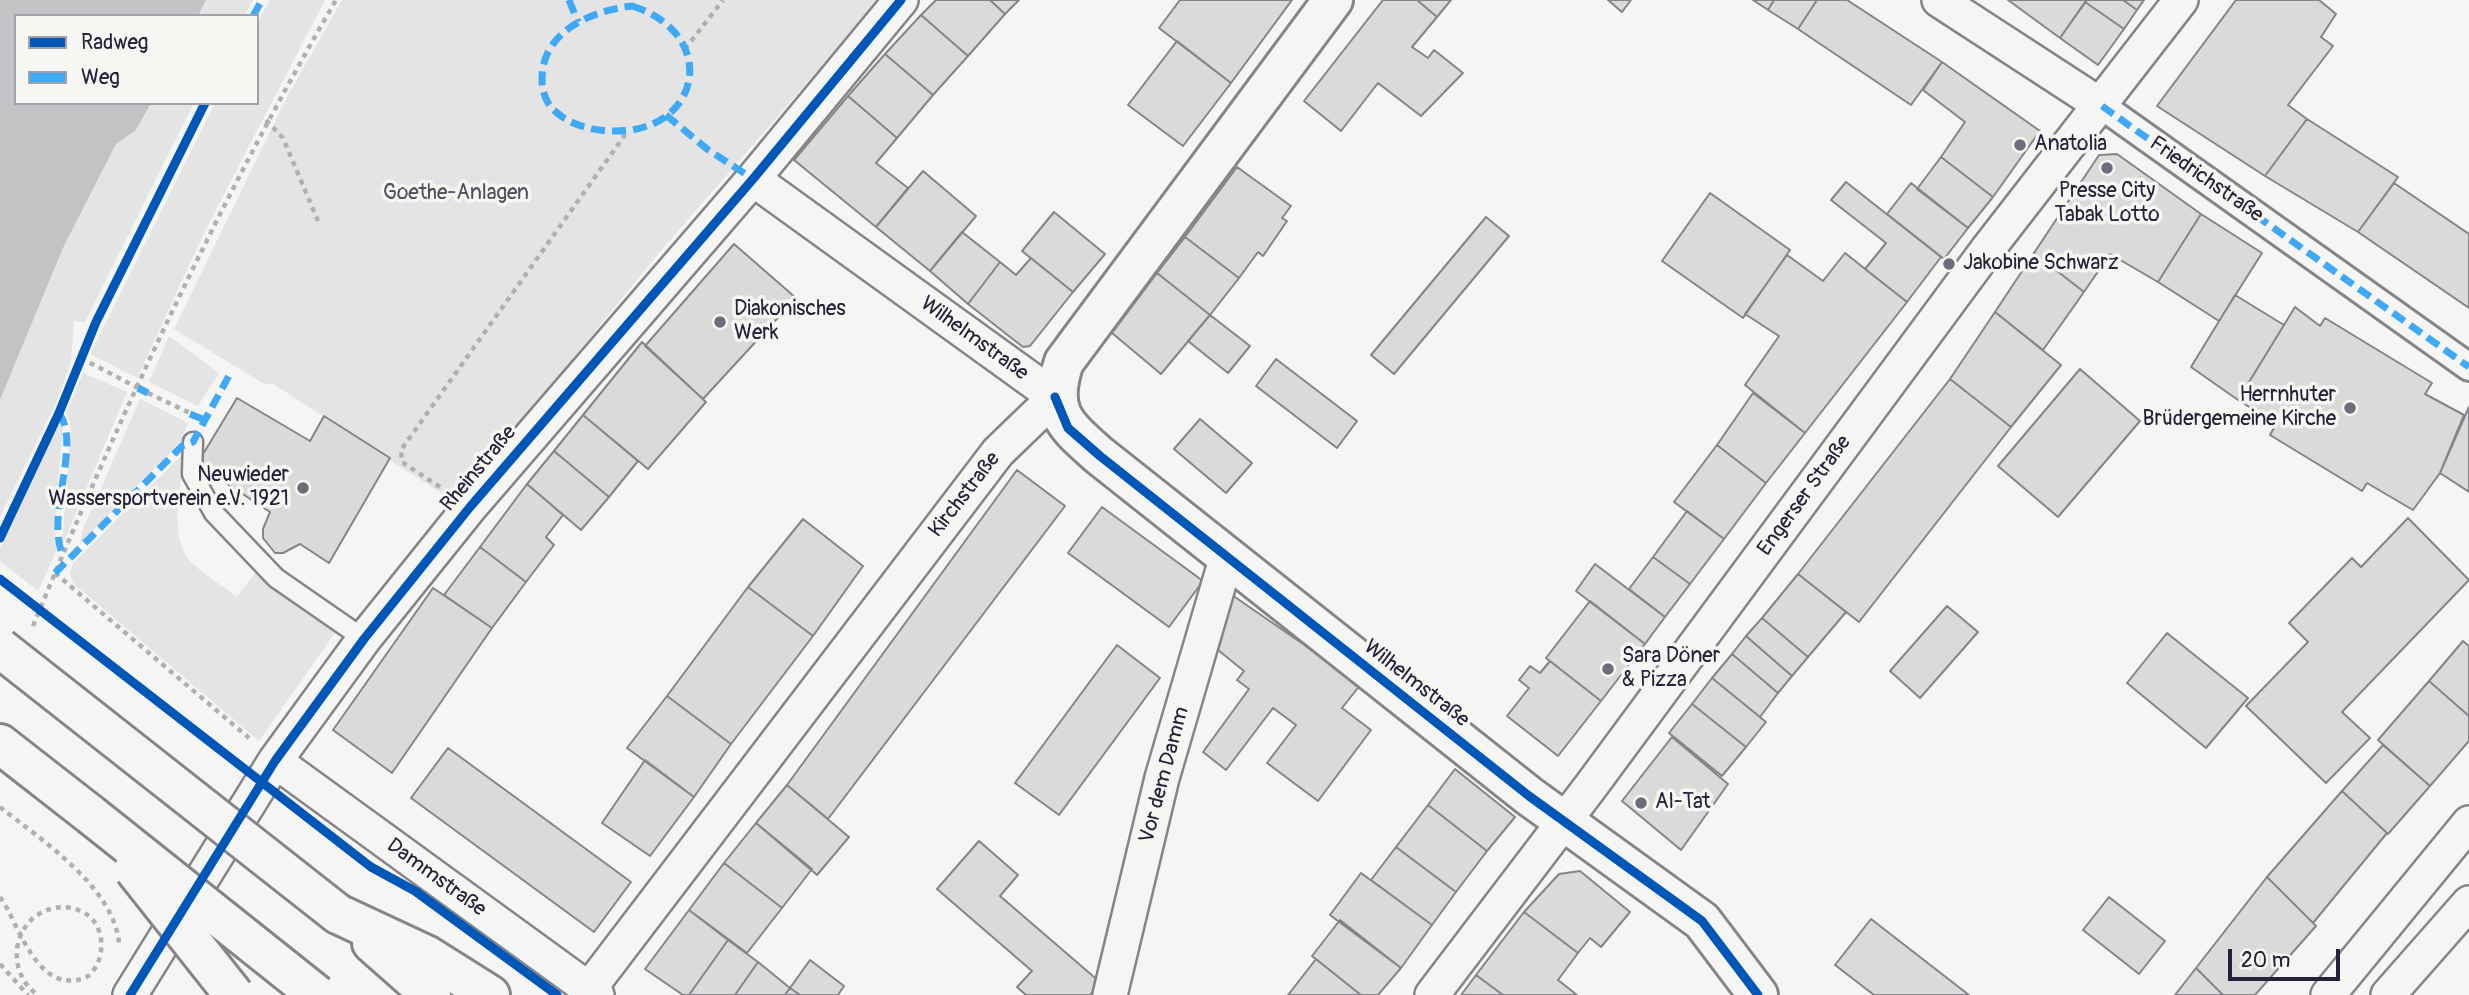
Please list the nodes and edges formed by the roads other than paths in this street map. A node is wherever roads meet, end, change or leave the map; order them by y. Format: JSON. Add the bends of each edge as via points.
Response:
{"nodes":[{"id":1,"x":901,"y":0,"type":"edge"},
{"id":2,"x":1333,"y":0,"type":"edge"},
{"id":3,"x":1939,"y":0,"type":"edge"},
{"id":4,"x":2181,"y":0,"type":"edge"},
{"id":5,"x":2102,"y":106,"type":"junction"},
{"id":6,"x":753,"y":179,"type":"junction"},
{"id":7,"x":2469,"y":367,"type":"edge"},
{"id":8,"x":1055,"y":397,"type":"junction"},
{"id":9,"x":193,"y":442,"type":"dead end"},
{"id":10,"x":1227,"y":556,"type":"junction"},
{"id":11,"x":364,"y":639,"type":"junction"},
{"id":12,"x":15,"y":641,"type":"edge"},
{"id":13,"x":0,"y":744,"type":"edge"},
{"id":14,"x":275,"y":761,"type":"junction"},
{"id":15,"x":91,"y":816,"type":"junction"},
{"id":16,"x":1563,"y":821,"type":"junction"},
{"id":17,"x":2469,"y":824,"type":"edge"},
{"id":18,"x":2469,"y":903,"type":"edge"},
{"id":19,"x":338,"y":914,"type":"junction"},
{"id":20,"x":2399,"y":991,"type":"edge"},
{"id":21,"x":593,"y":992,"type":"edge"},
{"id":22,"x":130,"y":995,"type":"edge"},
{"id":23,"x":234,"y":995,"type":"edge"},
{"id":24,"x":317,"y":995,"type":"edge"},
{"id":25,"x":430,"y":995,"type":"edge"},
{"id":26,"x":490,"y":995,"type":"edge"},
{"id":27,"x":1110,"y":995,"type":"edge"},
{"id":28,"x":1432,"y":995,"type":"edge"},
{"id":29,"x":1758,"y":995,"type":"edge"},
{"id":30,"x":2328,"y":995,"type":"edge"}],
"edges":[{"from":1,"to":6,"type":"street","name":"Rheinstraße"},
{"from":2,"to":8,"type":"main road","via":[[1064,362]]},
{"from":3,"to":5,"type":"street","name":"Friedrichstraße"},
{"from":4,"to":5,"type":"street","name":"Engerser Straße"},
{"from":5,"to":7,"type":"street","name":"Friedrichstraße"},
{"from":5,"to":16,"type":"street","name":"Engerser Straße","via":[[1987,250]]},
{"from":6,"to":8,"type":"street","name":"Wilhelmstraße"},
{"from":6,"to":11,"type":"street","name":"Rheinstraße","via":[[470,507]]},
{"from":8,"to":10,"type":"main road","name":"Wilhelmstraße","via":[[1068,428]]},
{"from":8,"to":21,"type":"street","name":"Kirchstraße","via":[[998,452]]},
{"from":9,"to":11,"type":"lane","via":[[192,474],[214,513],[276,578]]},
{"from":10,"to":16,"type":"main road","name":"Wilhelmstraße"},
{"from":10,"to":27,"type":"street","name":"Vor dem Damm","via":[[1162,778]]},
{"from":11,"to":14,"type":"street","name":"Rheinstraße"},
{"from":12,"to":19,"type":"main road","bridge":true},
{"from":13,"to":15,"type":"main road"},
{"from":14,"to":21,"type":"street","name":"Dammstraße"},
{"from":14,"to":22,"type":"street","name":"Rheinstraße"},
{"from":15,"to":23,"type":"main road","bridge":true},
{"from":15,"to":24,"type":"main road","bridge":true},
{"from":16,"to":28,"type":"street","name":"Engerser Straße"},
{"from":16,"to":29,"type":"main road","name":"Wilhelmstraße","via":[[1702,921]]},
{"from":17,"to":30,"type":"street"},
{"from":18,"to":20,"type":"street"},
{"from":19,"to":25,"type":"main road"},
{"from":19,"to":26,"type":"main road","via":[[428,956]]}]}
